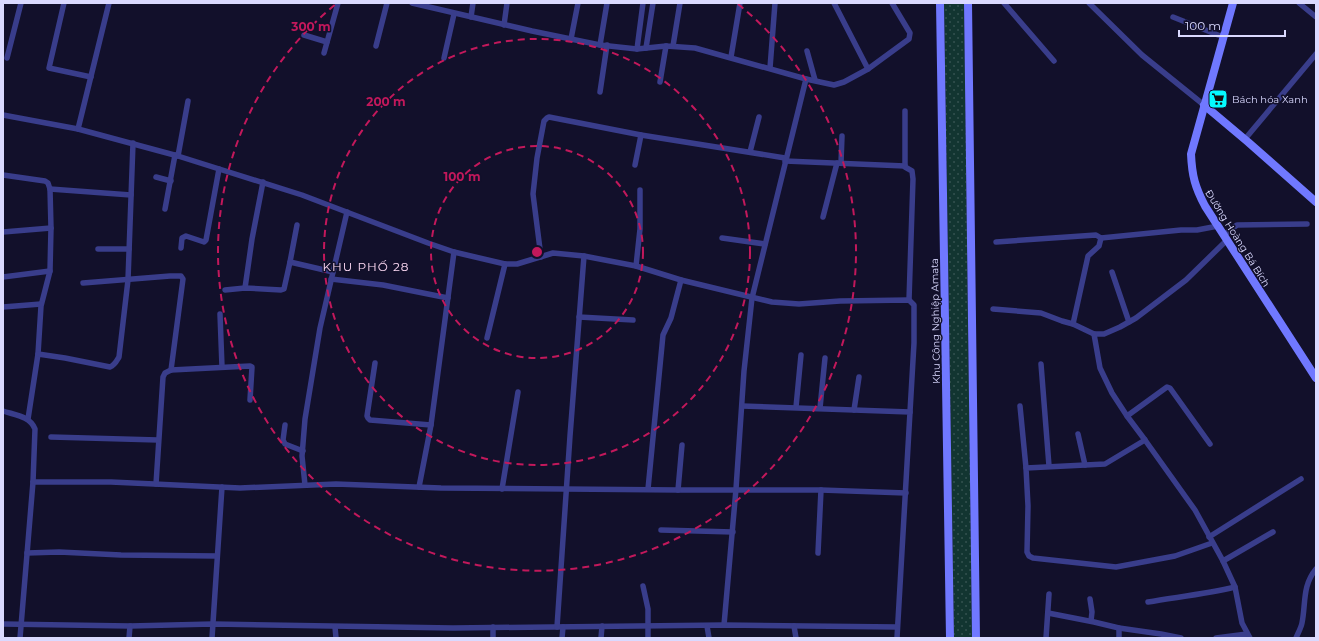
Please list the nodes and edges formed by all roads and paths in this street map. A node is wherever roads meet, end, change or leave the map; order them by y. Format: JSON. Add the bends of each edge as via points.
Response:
{"nodes":[{"id":1,"x":21,"y":3,"type":"edge"},
{"id":2,"x":64,"y":3,"type":"edge"},
{"id":3,"x":109,"y":3,"type":"edge"},
{"id":4,"x":338,"y":3,"type":"edge"},
{"id":5,"x":387,"y":3,"type":"edge"},
{"id":6,"x":412,"y":3,"type":"edge"},
{"id":7,"x":473,"y":3,"type":"edge"},
{"id":8,"x":507,"y":3,"type":"edge"},
{"id":9,"x":578,"y":3,"type":"edge"},
{"id":10,"x":607,"y":3,"type":"edge"},
{"id":11,"x":643,"y":3,"type":"edge"},
{"id":12,"x":653,"y":3,"type":"edge"},
{"id":13,"x":680,"y":3,"type":"edge"},
{"id":14,"x":740,"y":3,"type":"edge"},
{"id":15,"x":775,"y":3,"type":"edge"},
{"id":16,"x":834,"y":3,"type":"edge"},
{"id":17,"x":892,"y":3,"type":"edge"},
{"id":18,"x":940,"y":3,"type":"edge"},
{"id":19,"x":968,"y":3,"type":"edge"},
{"id":20,"x":1004,"y":3,"type":"edge"},
{"id":21,"x":1089,"y":3,"type":"edge"},
{"id":22,"x":1233,"y":3,"type":"edge"},
{"id":23,"x":1299,"y":3,"type":"edge"},
{"id":24,"x":454,"y":14,"type":"junction"},
{"id":25,"x":472,"y":17,"type":"junction"},
{"id":26,"x":1173,"y":17,"type":"dead end"},
{"id":27,"x":1316,"y":17,"type":"edge"},
{"id":28,"x":504,"y":25,"type":"junction"},
{"id":29,"x":304,"y":35,"type":"dead end"},
{"id":30,"x":1223,"y":37,"type":"junction"},
{"id":31,"x":571,"y":39,"type":"junction"},
{"id":32,"x":327,"y":42,"type":"junction"},
{"id":33,"x":600,"y":45,"type":"junction"},
{"id":34,"x":607,"y":45,"type":"junction"},
{"id":35,"x":376,"y":46,"type":"dead end"},
{"id":36,"x":666,"y":46,"type":"junction"},
{"id":37,"x":673,"y":46,"type":"junction"},
{"id":38,"x":646,"y":48,"type":"junction"},
{"id":39,"x":637,"y":49,"type":"junction"},
{"id":40,"x":807,"y":51,"type":"dead end"},
{"id":41,"x":324,"y":54,"type":"dead end"},
{"id":42,"x":1316,"y":54,"type":"edge"},
{"id":43,"x":731,"y":57,"type":"junction"},
{"id":44,"x":7,"y":58,"type":"dead end"},
{"id":45,"x":444,"y":58,"type":"dead end"},
{"id":46,"x":1054,"y":61,"type":"dead end"},
{"id":47,"x":770,"y":68,"type":"junction"},
{"id":48,"x":868,"y":69,"type":"junction"},
{"id":49,"x":91,"y":77,"type":"junction"},
{"id":50,"x":806,"y":79,"type":"junction"},
{"id":51,"x":815,"y":80,"type":"junction"},
{"id":52,"x":660,"y":82,"type":"dead end"},
{"id":53,"x":600,"y":92,"type":"dead end"},
{"id":54,"x":188,"y":100,"type":"dead end"},
{"id":55,"x":1204,"y":105,"type":"junction"},
{"id":56,"x":905,"y":111,"type":"dead end"},
{"id":57,"x":3,"y":115,"type":"edge"},
{"id":58,"x":759,"y":117,"type":"dead end"},
{"id":59,"x":78,"y":129,"type":"junction"},
{"id":60,"x":642,"y":135,"type":"junction"},
{"id":61,"x":842,"y":136,"type":"dead end"},
{"id":62,"x":1245,"y":139,"type":"junction"},
{"id":63,"x":133,"y":144,"type":"junction"},
{"id":64,"x":750,"y":152,"type":"junction"},
{"id":65,"x":176,"y":156,"type":"junction"},
{"id":66,"x":785,"y":160,"type":"junction"},
{"id":67,"x":839,"y":163,"type":"junction"},
{"id":68,"x":635,"y":165,"type":"dead end"},
{"id":69,"x":905,"y":166,"type":"junction"},
{"id":70,"x":219,"y":169,"type":"junction"},
{"id":71,"x":3,"y":174,"type":"edge"},
{"id":72,"x":156,"y":177,"type":"dead end"},
{"id":73,"x":171,"y":181,"type":"junction"},
{"id":74,"x":263,"y":182,"type":"junction"},
{"id":75,"x":50,"y":189,"type":"junction"},
{"id":76,"x":640,"y":190,"type":"dead end"},
{"id":77,"x":131,"y":195,"type":"junction"},
{"id":78,"x":1316,"y":202,"type":"edge"},
{"id":79,"x":165,"y":209,"type":"dead end"},
{"id":80,"x":347,"y":212,"type":"junction"},
{"id":81,"x":823,"y":217,"type":"dead end"},
{"id":82,"x":297,"y":224,"type":"dead end"},
{"id":83,"x":1307,"y":224,"type":"dead end"},
{"id":84,"x":1218,"y":226,"type":"junction"},
{"id":85,"x":51,"y":228,"type":"junction"},
{"id":86,"x":3,"y":232,"type":"edge"},
{"id":87,"x":722,"y":238,"type":"dead end"},
{"id":88,"x":1101,"y":238,"type":"junction"},
{"id":89,"x":1226,"y":238,"type":"junction"},
{"id":90,"x":996,"y":242,"type":"dead end"},
{"id":91,"x":765,"y":244,"type":"junction"},
{"id":92,"x":181,"y":248,"type":"dead end"},
{"id":93,"x":98,"y":249,"type":"dead end"},
{"id":94,"x":129,"y":249,"type":"junction"},
{"id":95,"x":454,"y":252,"type":"junction"},
{"id":96,"x":584,"y":256,"type":"junction"},
{"id":97,"x":541,"y":257,"type":"junction"},
{"id":98,"x":290,"y":262,"type":"junction"},
{"id":99,"x":505,"y":264,"type":"junction"},
{"id":100,"x":636,"y":266,"type":"junction"},
{"id":101,"x":50,"y":271,"type":"junction"},
{"id":102,"x":332,"y":272,"type":"junction"},
{"id":103,"x":1112,"y":272,"type":"dead end"},
{"id":104,"x":3,"y":278,"type":"edge"},
{"id":105,"x":331,"y":279,"type":"junction"},
{"id":106,"x":128,"y":280,"type":"junction"},
{"id":107,"x":681,"y":280,"type":"junction"},
{"id":108,"x":83,"y":284,"type":"dead end"},
{"id":109,"x":245,"y":288,"type":"junction"},
{"id":110,"x":225,"y":290,"type":"dead end"},
{"id":111,"x":448,"y":298,"type":"junction"},
{"id":112,"x":752,"y":298,"type":"junction"},
{"id":113,"x":910,"y":300,"type":"junction"},
{"id":114,"x":41,"y":304,"type":"junction"},
{"id":115,"x":3,"y":307,"type":"edge"},
{"id":116,"x":993,"y":309,"type":"dead end"},
{"id":117,"x":220,"y":314,"type":"dead end"},
{"id":118,"x":579,"y":318,"type":"junction"},
{"id":119,"x":633,"y":320,"type":"dead end"},
{"id":120,"x":1130,"y":322,"type":"junction"},
{"id":121,"x":1073,"y":324,"type":"junction"},
{"id":122,"x":1094,"y":334,"type":"junction"},
{"id":123,"x":487,"y":338,"type":"dead end"},
{"id":124,"x":38,"y":354,"type":"junction"},
{"id":125,"x":801,"y":355,"type":"dead end"},
{"id":126,"x":826,"y":358,"type":"dead end"},
{"id":127,"x":375,"y":363,"type":"dead end"},
{"id":128,"x":1040,"y":364,"type":"dead end"},
{"id":129,"x":222,"y":367,"type":"junction"},
{"id":130,"x":171,"y":370,"type":"junction"},
{"id":131,"x":859,"y":377,"type":"dead end"},
{"id":132,"x":1316,"y":378,"type":"edge"},
{"id":133,"x":518,"y":392,"type":"dead end"},
{"id":134,"x":250,"y":400,"type":"dead end"},
{"id":135,"x":742,"y":406,"type":"junction"},
{"id":136,"x":1020,"y":406,"type":"dead end"},
{"id":137,"x":796,"y":408,"type":"junction"},
{"id":138,"x":820,"y":408,"type":"junction"},
{"id":139,"x":854,"y":410,"type":"junction"},
{"id":140,"x":3,"y":411,"type":"edge"},
{"id":141,"x":910,"y":412,"type":"junction"},
{"id":142,"x":1127,"y":416,"type":"junction"},
{"id":143,"x":28,"y":419,"type":"junction"},
{"id":144,"x":285,"y":425,"type":"dead end"},
{"id":145,"x":431,"y":425,"type":"junction"},
{"id":146,"x":1078,"y":434,"type":"dead end"},
{"id":147,"x":51,"y":437,"type":"dead end"},
{"id":148,"x":158,"y":440,"type":"junction"},
{"id":149,"x":1145,"y":440,"type":"junction"},
{"id":150,"x":1210,"y":444,"type":"dead end"},
{"id":151,"x":682,"y":445,"type":"dead end"},
{"id":152,"x":303,"y":451,"type":"junction"},
{"id":153,"x":1086,"y":465,"type":"junction"},
{"id":154,"x":1049,"y":466,"type":"junction"},
{"id":155,"x":1026,"y":468,"type":"junction"},
{"id":156,"x":1301,"y":480,"type":"dead end"},
{"id":157,"x":33,"y":482,"type":"junction"},
{"id":158,"x":156,"y":484,"type":"junction"},
{"id":159,"x":305,"y":485,"type":"junction"},
{"id":160,"x":222,"y":487,"type":"junction"},
{"id":161,"x":419,"y":487,"type":"junction"},
{"id":162,"x":502,"y":488,"type":"junction"},
{"id":163,"x":566,"y":489,"type":"junction"},
{"id":164,"x":648,"y":489,"type":"junction"},
{"id":165,"x":736,"y":489,"type":"junction"},
{"id":166,"x":678,"y":490,"type":"junction"},
{"id":167,"x":822,"y":490,"type":"junction"},
{"id":168,"x":906,"y":493,"type":"junction"},
{"id":169,"x":661,"y":530,"type":"dead end"},
{"id":170,"x":732,"y":532,"type":"junction"},
{"id":171,"x":1273,"y":532,"type":"dead end"},
{"id":172,"x":1209,"y":537,"type":"junction"},
{"id":173,"x":1212,"y":543,"type":"junction"},
{"id":174,"x":27,"y":553,"type":"junction"},
{"id":175,"x":818,"y":554,"type":"dead end"},
{"id":176,"x":217,"y":556,"type":"junction"},
{"id":177,"x":1223,"y":561,"type":"junction"},
{"id":178,"x":1316,"y":569,"type":"edge"},
{"id":179,"x":643,"y":586,"type":"dead end"},
{"id":180,"x":1235,"y":587,"type":"junction"},
{"id":181,"x":1049,"y":594,"type":"dead end"},
{"id":182,"x":1090,"y":599,"type":"dead end"},
{"id":183,"x":1148,"y":602,"type":"dead end"},
{"id":184,"x":1048,"y":613,"type":"junction"},
{"id":185,"x":1091,"y":621,"type":"junction"},
{"id":186,"x":3,"y":624,"type":"edge"},
{"id":187,"x":213,"y":624,"type":"junction"},
{"id":188,"x":21,"y":625,"type":"junction"},
{"id":189,"x":724,"y":625,"type":"junction"},
{"id":190,"x":130,"y":626,"type":"junction"},
{"id":191,"x":602,"y":626,"type":"junction"},
{"id":192,"x":648,"y":626,"type":"junction"},
{"id":193,"x":706,"y":626,"type":"junction"},
{"id":194,"x":794,"y":626,"type":"junction"},
{"id":195,"x":335,"y":627,"type":"junction"},
{"id":196,"x":493,"y":627,"type":"junction"},
{"id":197,"x":560,"y":627,"type":"junction"},
{"id":198,"x":897,"y":627,"type":"junction"},
{"id":199,"x":1119,"y":628,"type":"junction"},
{"id":200,"x":1248,"y":636,"type":"edge"},
{"id":201,"x":20,"y":638,"type":"edge"},
{"id":202,"x":129,"y":638,"type":"edge"},
{"id":203,"x":212,"y":638,"type":"edge"},
{"id":204,"x":336,"y":638,"type":"edge"},
{"id":205,"x":493,"y":638,"type":"edge"},
{"id":206,"x":562,"y":638,"type":"edge"},
{"id":207,"x":601,"y":638,"type":"edge"},
{"id":208,"x":648,"y":638,"type":"edge"},
{"id":209,"x":709,"y":638,"type":"edge"},
{"id":210,"x":796,"y":638,"type":"edge"},
{"id":211,"x":897,"y":638,"type":"edge"},
{"id":212,"x":950,"y":638,"type":"edge"},
{"id":213,"x":976,"y":638,"type":"edge"},
{"id":214,"x":1046,"y":638,"type":"edge"},
{"id":215,"x":1119,"y":638,"type":"edge"},
{"id":216,"x":1181,"y":638,"type":"edge"},
{"id":217,"x":1216,"y":638,"type":"edge"},
{"id":218,"x":1296,"y":638,"type":"edge"}],
"edges":[{"from":1,"to":44,"type":"street"},
{"from":2,"to":49,"type":"street","via":[[49,68]]},
{"from":3,"to":49,"type":"street"},
{"from":4,"to":32,"type":"street"},
{"from":5,"to":35,"type":"street"},
{"from":6,"to":24,"type":"street"},
{"from":7,"to":25,"type":"street"},
{"from":8,"to":28,"type":"street"},
{"from":9,"to":31,"type":"street"},
{"from":10,"to":33,"type":"street"},
{"from":11,"to":39,"type":"street"},
{"from":12,"to":38,"type":"street"},
{"from":13,"to":37,"type":"street"},
{"from":14,"to":43,"type":"street"},
{"from":15,"to":47,"type":"street"},
{"from":16,"to":48,"type":"street"},
{"from":17,"to":48,"type":"street","via":[[910,37]]},
{"from":18,"to":212,"type":"street","name":"Khu Công Nghiệp Amata"},
{"from":19,"to":213,"type":"street"},
{"from":20,"to":46,"type":"street"},
{"from":21,"to":55,"type":"street","via":[[1142,55]]},
{"from":22,"to":30,"type":"street","name":"Đường Hoàng Bá Bích"},
{"from":23,"to":27,"type":"street"},
{"from":24,"to":25,"type":"street"},
{"from":24,"to":45,"type":"street"},
{"from":25,"to":28,"type":"street"},
{"from":26,"to":30,"type":"street"},
{"from":28,"to":31,"type":"street"},
{"from":29,"to":32,"type":"street"},
{"from":30,"to":55,"type":"street","name":"Đường Hoàng Bá Bích"},
{"from":31,"to":33,"type":"street"},
{"from":32,"to":41,"type":"street"},
{"from":33,"to":34,"type":"street"},
{"from":34,"to":39,"type":"street"},
{"from":34,"to":53,"type":"street"},
{"from":36,"to":37,"type":"street"},
{"from":36,"to":38,"type":"street"},
{"from":36,"to":52,"type":"street"},
{"from":37,"to":43,"type":"street","via":[[695,48]]},
{"from":38,"to":39,"type":"street"},
{"from":40,"to":51,"type":"street"},
{"from":42,"to":62,"type":"street"},
{"from":43,"to":47,"type":"street"},
{"from":47,"to":50,"type":"street"},
{"from":48,"to":51,"type":"street","via":[[834,85]]},
{"from":49,"to":59,"type":"street"},
{"from":50,"to":51,"type":"street"},
{"from":50,"to":66,"type":"street"},
{"from":54,"to":65,"type":"street"},
{"from":55,"to":62,"type":"street"},
{"from":55,"to":84,"type":"street","name":"Đường Hoàng Bá Bích","via":[[1191,154],[1192,171],[1196,188]]},
{"from":56,"to":69,"type":"street"},
{"from":57,"to":59,"type":"street"},
{"from":58,"to":64,"type":"street"},
{"from":59,"to":63,"type":"street"},
{"from":60,"to":64,"type":"street"},
{"from":60,"to":68,"type":"street"},
{"from":60,"to":97,"type":"street","via":[[546,118],[537,158],[533,194]]},
{"from":61,"to":67,"type":"street"},
{"from":62,"to":78,"type":"street"},
{"from":63,"to":65,"type":"street"},
{"from":63,"to":77,"type":"street"},
{"from":64,"to":66,"type":"street"},
{"from":65,"to":70,"type":"street"},
{"from":65,"to":73,"type":"street"},
{"from":66,"to":67,"type":"street"},
{"from":66,"to":91,"type":"street"},
{"from":67,"to":69,"type":"street"},
{"from":67,"to":81,"type":"street"},
{"from":69,"to":113,"type":"street","via":[[912,172],[913,178]]},
{"from":70,"to":74,"type":"street"},
{"from":70,"to":92,"type":"street","via":[[206,240],[204,242],[186,236],[182,238]]},
{"from":71,"to":75,"type":"street","via":[[45,180]]},
{"from":72,"to":73,"type":"street"},
{"from":73,"to":79,"type":"street"},
{"from":74,"to":80,"type":"street"},
{"from":74,"to":109,"type":"street"},
{"from":75,"to":77,"type":"street"},
{"from":75,"to":85,"type":"street"},
{"from":76,"to":100,"type":"street","via":[[640,230]]},
{"from":77,"to":94,"type":"street"},
{"from":80,"to":95,"type":"street"},
{"from":80,"to":102,"type":"street"},
{"from":82,"to":98,"type":"street"},
{"from":83,"to":89,"type":"street","via":[[1237,225]]},
{"from":84,"to":88,"type":"street"},
{"from":84,"to":89,"type":"street","name":"Đường Hoàng Bá Bích"},
{"from":85,"to":86,"type":"street"},
{"from":85,"to":101,"type":"street"},
{"from":87,"to":91,"type":"street"},
{"from":88,"to":90,"type":"street","via":[[1096,235]]},
{"from":88,"to":121,"type":"street","via":[[1099,246],[1088,256]]},
{"from":89,"to":120,"type":"street","via":[[1186,280]]},
{"from":89,"to":132,"type":"street","name":"Đường Hoàng Bá Bích"},
{"from":91,"to":112,"type":"street"},
{"from":93,"to":94,"type":"street"},
{"from":94,"to":106,"type":"street"},
{"from":95,"to":99,"type":"street"},
{"from":95,"to":111,"type":"street"},
{"from":96,"to":97,"type":"street","via":[[553,253]]},
{"from":96,"to":100,"type":"street"},
{"from":96,"to":118,"type":"street"},
{"from":97,"to":99,"type":"street","via":[[518,264]]},
{"from":98,"to":102,"type":"street"},
{"from":98,"to":109,"type":"street","via":[[284,289]]},
{"from":99,"to":123,"type":"street"},
{"from":100,"to":107,"type":"street"},
{"from":101,"to":104,"type":"street"},
{"from":101,"to":114,"type":"street"},
{"from":102,"to":105,"type":"street"},
{"from":103,"to":120,"type":"street"},
{"from":105,"to":111,"type":"street","via":[[383,285]]},
{"from":105,"to":152,"type":"street","via":[[313,367]]},
{"from":106,"to":108,"type":"street"},
{"from":106,"to":124,"type":"street","via":[[119,357],[114,366]]},
{"from":106,"to":130,"type":"street","via":[[181,276],[183,279]]},
{"from":107,"to":112,"type":"street"},
{"from":107,"to":164,"type":"street","via":[[671,318],[663,335]]},
{"from":109,"to":110,"type":"street"},
{"from":111,"to":145,"type":"street"},
{"from":112,"to":113,"type":"street","via":[[799,304],[840,300]]},
{"from":112,"to":135,"type":"street"},
{"from":113,"to":141,"type":"street","via":[[914,305]]},
{"from":114,"to":115,"type":"street"},
{"from":114,"to":124,"type":"street"},
{"from":116,"to":121,"type":"street","via":[[1041,313]]},
{"from":117,"to":129,"type":"street"},
{"from":118,"to":119,"type":"street"},
{"from":118,"to":163,"type":"street"},
{"from":120,"to":122,"type":"street","via":[[1104,334]]},
{"from":121,"to":122,"type":"street"},
{"from":122,"to":142,"type":"street","via":[[1100,368]]},
{"from":124,"to":143,"type":"street"},
{"from":125,"to":137,"type":"street"},
{"from":126,"to":138,"type":"street"},
{"from":127,"to":145,"type":"street","via":[[368,418]]},
{"from":128,"to":154,"type":"street"},
{"from":129,"to":130,"type":"street"},
{"from":129,"to":134,"type":"street","via":[[245,365],[252,368]]},
{"from":130,"to":148,"type":"street","via":[[163,377]]},
{"from":131,"to":139,"type":"street"},
{"from":133,"to":162,"type":"street"},
{"from":135,"to":137,"type":"street"},
{"from":135,"to":165,"type":"street"},
{"from":136,"to":155,"type":"street"},
{"from":137,"to":138,"type":"street"},
{"from":138,"to":139,"type":"street"},
{"from":139,"to":141,"type":"street"},
{"from":140,"to":143,"type":"street"},
{"from":141,"to":168,"type":"street"},
{"from":142,"to":149,"type":"street"},
{"from":142,"to":150,"type":"street","via":[[1167,387],[1170,388]]},
{"from":143,"to":157,"type":"street","via":[[35,429]]},
{"from":144,"to":152,"type":"street","via":[[285,444]]},
{"from":145,"to":161,"type":"street"},
{"from":146,"to":153,"type":"street"},
{"from":147,"to":148,"type":"street"},
{"from":148,"to":158,"type":"street"},
{"from":149,"to":153,"type":"street","via":[[1106,464]]},
{"from":149,"to":172,"type":"street","via":[[1195,510]]},
{"from":151,"to":166,"type":"street"},
{"from":152,"to":159,"type":"street"},
{"from":153,"to":154,"type":"street"},
{"from":154,"to":155,"type":"street"},
{"from":155,"to":173,"type":"street","via":[[1026,552],[1033,558],[1116,567],[1175,556]]},
{"from":156,"to":172,"type":"street"},
{"from":157,"to":158,"type":"street"},
{"from":157,"to":174,"type":"street"},
{"from":158,"to":160,"type":"street"},
{"from":159,"to":160,"type":"street"},
{"from":159,"to":161,"type":"street"},
{"from":160,"to":176,"type":"street"},
{"from":161,"to":162,"type":"street"},
{"from":162,"to":163,"type":"street"},
{"from":163,"to":164,"type":"street"},
{"from":163,"to":197,"type":"street"},
{"from":164,"to":166,"type":"street"},
{"from":165,"to":166,"type":"street"},
{"from":165,"to":167,"type":"street"},
{"from":165,"to":170,"type":"street"},
{"from":167,"to":168,"type":"street"},
{"from":167,"to":175,"type":"street"},
{"from":168,"to":198,"type":"street"},
{"from":169,"to":170,"type":"street"},
{"from":170,"to":189,"type":"street"},
{"from":171,"to":177,"type":"street"},
{"from":172,"to":173,"type":"street"},
{"from":173,"to":177,"type":"street"},
{"from":174,"to":176,"type":"street"},
{"from":174,"to":188,"type":"street"},
{"from":176,"to":187,"type":"street"},
{"from":177,"to":180,"type":"street"},
{"from":178,"to":218,"type":"street","via":[[1307,584],[1301,625]]},
{"from":179,"to":192,"type":"street","via":[[648,609]]},
{"from":180,"to":183,"type":"street","via":[[1208,594]]},
{"from":180,"to":200,"type":"street","via":[[1242,623]]},
{"from":181,"to":184,"type":"street"},
{"from":182,"to":185,"type":"street"},
{"from":184,"to":185,"type":"street"},
{"from":184,"to":214,"type":"street"},
{"from":185,"to":199,"type":"street"},
{"from":186,"to":188,"type":"street"},
{"from":187,"to":190,"type":"street"},
{"from":187,"to":195,"type":"street"},
{"from":187,"to":203,"type":"street"},
{"from":188,"to":190,"type":"street"},
{"from":188,"to":201,"type":"street"},
{"from":189,"to":193,"type":"street"},
{"from":189,"to":194,"type":"street"},
{"from":190,"to":202,"type":"street"},
{"from":191,"to":192,"type":"street"},
{"from":191,"to":197,"type":"street"},
{"from":191,"to":207,"type":"street"},
{"from":192,"to":193,"type":"street"},
{"from":192,"to":208,"type":"street"},
{"from":193,"to":209,"type":"street"},
{"from":194,"to":198,"type":"street"},
{"from":194,"to":210,"type":"street"},
{"from":195,"to":196,"type":"street"},
{"from":195,"to":204,"type":"street"},
{"from":196,"to":197,"type":"street"},
{"from":196,"to":205,"type":"street"},
{"from":197,"to":206,"type":"street"},
{"from":198,"to":211,"type":"street"},
{"from":199,"to":215,"type":"street"},
{"from":199,"to":216,"type":"street"},
{"from":200,"to":217,"type":"street"}]}
